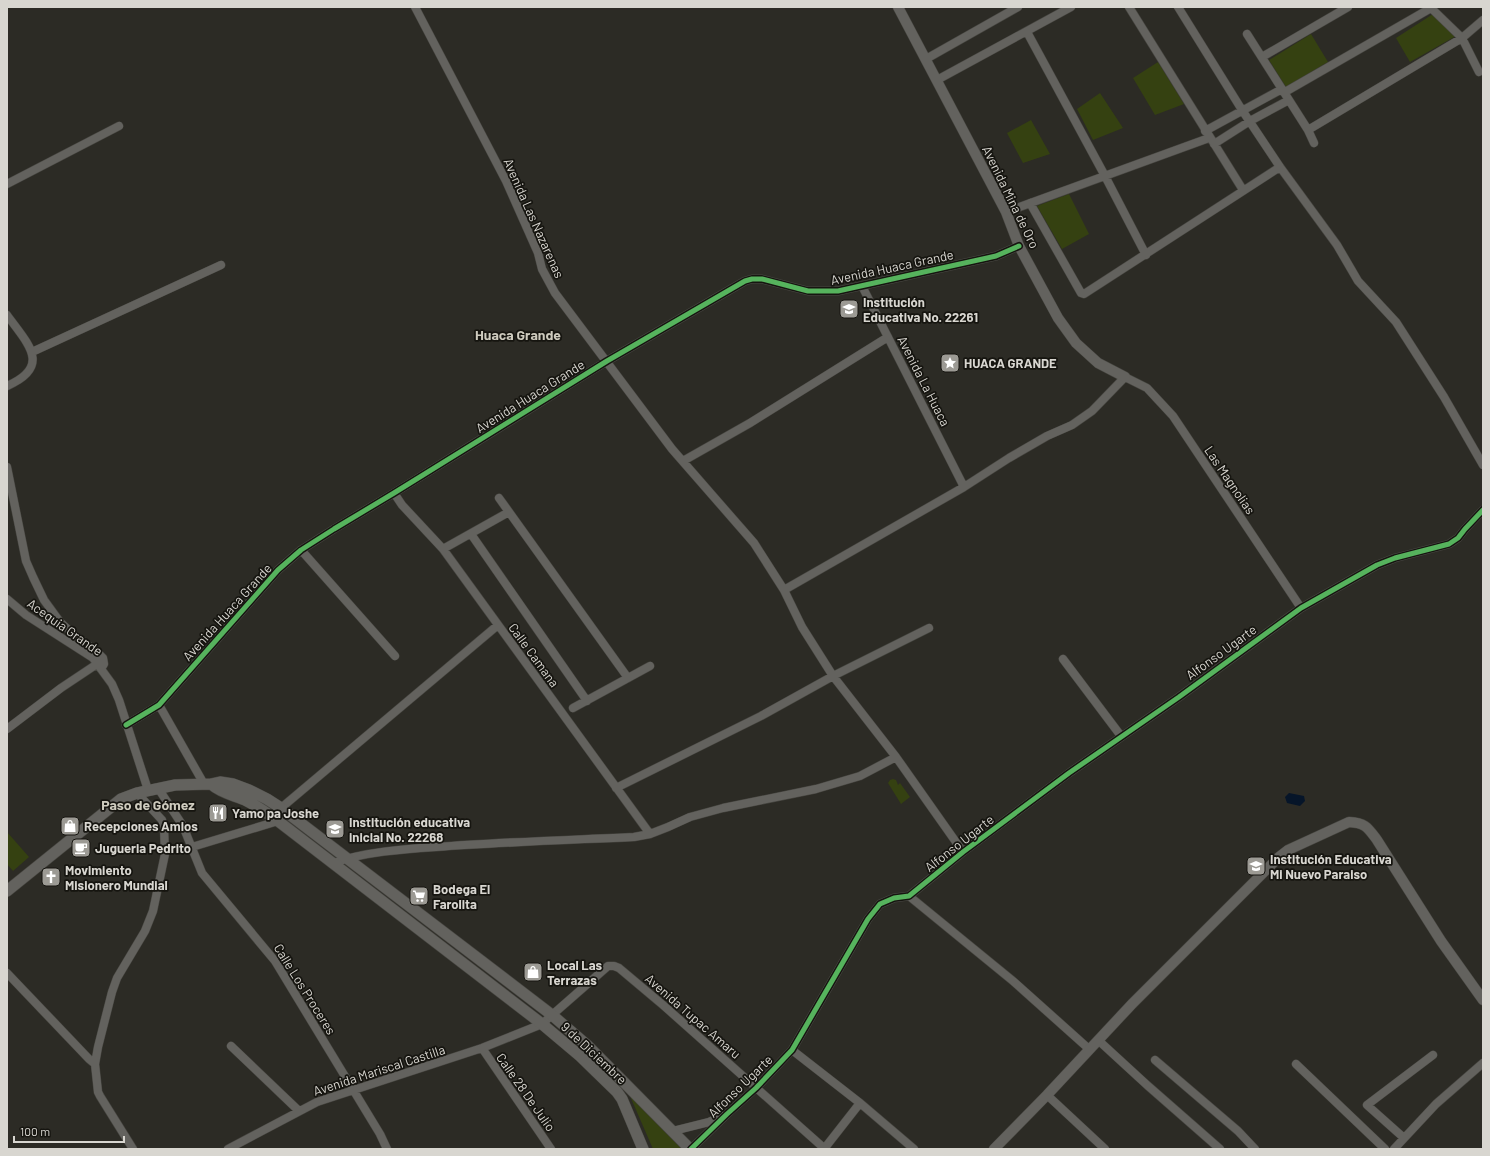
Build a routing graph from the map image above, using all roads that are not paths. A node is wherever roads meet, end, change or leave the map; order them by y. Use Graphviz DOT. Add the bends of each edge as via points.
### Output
graph roads {
  1 [pos="415,7"];
  2 [pos="898,7"];
  3 [pos="1018,7"];
  4 [pos="1071,7"];
  5 [pos="1129,7"];
  6 [pos="1178,7"];
  7 [pos="1348,7"];
  8 [pos="1430,8"];
  9 [pos="1483,20"];
  10 [pos="1027,32"];
  11 [pos="1247,34"];
  12 [pos="1462,38"];
  13 [pos="1262,57"];
  14 [pos="926,59"];
  15 [pos="1479,72"];
  16 [pos="938,80"];
  17 [pos="1285,94"];
  18 [pos="1242,110"];
  19 [pos="1250,121"];
  20 [pos="119,126"];
  21 [pos="1308,130"];
  22 [pos="1209,138"];
  23 [pos="1314,143"];
  24 [pos="1280,167"];
  25 [pos="1105,176"];
  26 [pos="7,184"];
  27 [pos="1243,190"];
  28 [pos="1030,203"];
  29 [pos="1006,212"];
  30 [pos="1019,246"];
  31 [pos="1146,255"];
  32 [pos="221,265"];
  33 [pos="862,286"];
  34 [pos="7,315"];
  35 [pos="888,337"];
  36 [pos="32,352"];
  37 [pos="606,361"];
  38 [pos="1126,377"];
  39 [pos="7,386"];
  40 [pos="683,461"];
  41 [pos="1483,465"];
  42 [pos="7,467"];
  43 [pos="964,487"];
  44 [pos="394,493"];
  45 [pos="499,498"];
  46 [pos="1483,510"];
  47 [pos="509,512"];
  48 [pos="471,534"];
  49 [pos="444,549"];
  50 [pos="302,550"];
  51 [pos="784,590"];
  52 [pos="7,599"];
  53 [pos="1301,608"];
  54 [pos="498,625"];
  55 [pos="929,628"];
  56 [pos="394,656"];
  57 [pos="1063,659"];
  58 [pos="99,666"];
  59 [pos="650,666"];
  60 [pos="833,676"];
  61 [pos="628,678"];
  62 [pos="587,701"];
  63 [pos="159,705"];
  64 [pos="574,708"];
  65 [pos="126,725"];
  66 [pos="7,729"];
  67 [pos="1121,736"];
  68 [pos="896,757"];
  69 [pos="208,784"];
  70 [pos="616,788"];
  71 [pos="148,790"];
  72 [pos="281,808"];
  73 [pos="278,821"];
  74 [pos="650,834"];
  75 [pos="192,847"];
  76 [pos="963,852"];
  77 [pos="346,858"];
  78 [pos="334,863"];
  79 [pos="7,891"];
  80 [pos="909,896"];
  81 [pos="7,973"];
  82 [pos="1483,1000"];
  83 [pos="552,1015"];
  84 [pos="542,1024"];
  85 [pos="1098,1040"];
  86 [pos="231,1046"];
  87 [pos="482,1048"];
  88 [pos="1089,1049"];
  89 [pos="792,1050"];
  90 [pos="1433,1055"];
  91 [pos="1155,1060"];
  92 [pos="1483,1063"];
  93 [pos="95,1064"];
  94 [pos="1296,1064"];
  95 [pos="756,1088"];
  96 [pos="353,1091"];
  97 [pos="1047,1096"];
  98 [pos="860,1103"];
  99 [pos="300,1111"];
  100 [pos="726,1114"];
  101 [pos="673,1131"];
  102 [pos="1404,1138"];
  103 [pos="133,1149"];
  104 [pos="228,1149"];
  105 [pos="387,1149"];
  106 [pos="551,1149"];
  107 [pos="643,1149"];
  108 [pos="690,1149"];
  109 [pos="824,1149"];
  110 [pos="914,1149"];
  111 [pos="994,1149"];
  112 [pos="1105,1149"];
  113 [pos="1220,1149"];
  114 [pos="1255,1149"];
  115 [pos="1385,1149"];
  116 [pos="1394,1149"];
  1 -- 37 [label="street, Avenida Las Nazarenas" via="506,181 548,281"];
  2 -- 14 [label="street, Avenida Mina de Oro"];
  3 -- 14 [label="street"];
  4 -- 10 [label="street"];
  5 -- 22 [label="street"];
  6 -- 18 [label="street"];
  7 -- 13 [label="street"];
  8 -- 12 [label="street"];
  8 -- 17 [label="street"];
  9 -- 12 [label="street"];
  10 -- 16 [label="street"];
  10 -- 25 [label="street"];
  11 -- 13 [label="street"];
  12 -- 15 [label="street"];
  12 -- 21 [label="street"];
  13 -- 17 [label="street"];
  14 -- 16 [label="street, Avenida Mina de Oro"];
  16 -- 29 [label="street, Avenida Mina de Oro"];
  17 -- 18 [label="street"];
  17 -- 19 [label="street"];
  17 -- 21 [label="street"];
  18 -- 19 [label="street"];
  18 -- 22 [label="street"];
  19 -- 22 [label="street"];
  19 -- 24 [label="street"];
  20 -- 26 [label="street"];
  21 -- 23 [label="street"];
  22 -- 25 [label="street"];
  22 -- 27 [label="street"];
  24 -- 27 [label="street"];
  24 -- 41 [label="street" via="1337,245 1358,281 1396,322 1444,397"];
  25 -- 28 [label="street"];
  25 -- 31 [label="street"];
  27 -- 31 [label="street"];
  28 -- 29 [label="street"];
  28 -- 31 [label="street" via="1081,293 1084,294"];
  29 -- 30 [label="street, Avenida Mina de Oro"];
  30 -- 33 [label="street, Avenida Huaca Grande" via="996,256"];
  30 -- 38 [label="street, Avenida Mina de Oro" via="1058,318 1076,343 1098,363"];
  32 -- 36 [label="street"];
  33 -- 35 [label="street, Avenida La Huaca"];
  33 -- 37 [label="street, Avenida Huaca Grande" via="838,291 808,292 762,279 746,281"];
  34 -- 36 [label="street"];
  35 -- 40 [label="street" via="750,423"];
  35 -- 43 [label="street, Avenida La Huaca"];
  36 -- 39 [label="street" via="31,367 26,375"];
  37 -- 40 [label="street, Avenida Las Nazarenas"];
  37 -- 44 [label="street, Avenida Huaca Grande"];
  38 -- 43 [label="street" via="1092,411 1072,425 1015,454"];
  38 -- 53 [label="street, Las Magnolias" via="1147,388 1173,416"];
  40 -- 51 [label="street, Avenida Las Nazarenas" via="754,543"];
  42 -- 58 [label="street" via="26,561 33,577 44,600 60,622 103,658 104,664"];
  43 -- 51 [label="street"];
  44 -- 49 [label="street, Calle Camana" via="402,505"];
  44 -- 50 [label="street, Avenida Huaca Grande"];
  45 -- 47 [label="street"];
  46 -- 53 [label="street, Alfonso Ugarte" via="1458,538 1449,544 1377,565"];
  47 -- 48 [label="street"];
  47 -- 61 [label="street"];
  48 -- 49 [label="street"];
  48 -- 62 [label="street"];
  49 -- 54 [label="street, Calle Camana"];
  50 -- 56 [label="street"];
  50 -- 63 [label="street, Avenida Huaca Grande" via="278,570"];
  51 -- 60 [label="street, Avenida Las Nazarenas" via="802,627"];
  52 -- 58 [label="street, Acequia Grande" via="26,615 92,658"];
  53 -- 67 [label="street, Alfonso Ugarte"];
  54 -- 70 [label="street, Calle Camana"];
  54 -- 72 [label="street"];
  55 -- 60 [label="street"];
  57 -- 67 [label="street"];
  58 -- 65 [label="street, Acequia Grande" via="112,684"];
  58 -- 66 [label="street" via="60,688"];
  59 -- 61 [label="street"];
  60 -- 68 [label="street, Avenida Las Nazarenas"];
  60 -- 70 [label="street" via="761,716"];
  61 -- 62 [label="street"];
  62 -- 64 [label="street"];
  63 -- 65 [label="street, Avenida Huaca Grande"];
  63 -- 69 [label="street"];
  65 -- 71 [label="street, Acequia Grande"];
  67 -- 76 [label="street, Alfonso Ugarte"];
  68 -- 74 [label="street" via="860,776 816,789 690,817"];
  68 -- 76 [label="street, Avenida Las Nazarenas"];
  69 -- 71 [label="main road"];
  69 -- 72 [label="main road" via="233,784"];
  69 -- 73 [label="main road, 9 de Diciembre" via="245,800"];
  70 -- 74 [label="street, Calle Camana"];
  71 -- 75 [label="street, Calle Los Proceres" via="182,826"];
  71 -- 79 [label="main road" via="121,800 111,807"];
  71 -- 93 [label="street" via="164,827 165,854 153,911 112,992"];
  72 -- 77 [label="main road"];
  73 -- 75 [label="street"];
  73 -- 78 [label="main road, 9 de Diciembre"];
  74 -- 77 [label="street" via="634,837 478,843 406,849"];
  75 -- 96 [label="street, Calle Los Proceres" via="202,873 275,960"];
  76 -- 80 [label="street, Alfonso Ugarte"];
  77 -- 78 [label="street"];
  77 -- 83 [label="main road"];
  78 -- 84 [label="main road, 9 de Diciembre"];
  80 -- 88 [label="street" via="1013,981"];
  80 -- 89 [label="street, Alfonso Ugarte" via="894,898 880,904 868,918"];
  81 -- 93 [label="street"];
  82 -- 85 [label="street" via="1377,840 1360,823 1349,822 1288,850 1279,857"];
  83 -- 84 [label="street"];
  83 -- 95 [label="street, Avenida Tupac Amaru" via="608,966 616,967"];
  83 -- 101 [label="main road" via="588,1046"];
  84 -- 87 [label="street, Avenida Mariscal Castilla"];
  84 -- 107 [label="main road, 9 de Diciembre" via="617,1092"];
  85 -- 88 [label="street"];
  85 -- 113 [label="street"];
  86 -- 99 [label="street"];
  87 -- 96 [label="street, Avenida Mariscal Castilla"];
  87 -- 106 [label="street, Calle 28 De Julio"];
  88 -- 97 [label="street"];
  89 -- 95 [label="street, Alfonso Ugarte"];
  89 -- 98 [label="street"];
  90 -- 102 [label="street" via="1367,1105"];
  91 -- 114 [label="street" via="1238,1131"];
  92 -- 102 [label="street" via="1436,1104"];
  93 -- 103 [label="street" via="98,1092"];
  94 -- 115 [label="street"];
  95 -- 100 [label="street, Alfonso Ugarte"];
  95 -- 109 [label="street, Avenida Tupac Amaru"];
  96 -- 99 [label="street, Avenida Mariscal Castilla" via="317,1102"];
  96 -- 105 [label="street, Calle Los Proceres"];
  97 -- 111 [label="street"];
  97 -- 112 [label="street"];
  98 -- 109 [label="street"];
  98 -- 110 [label="street"];
  99 -- 104 [label="street, Avenida Mariscal Castilla"];
  100 -- 101 [label="street" via="709,1122"];
  100 -- 108 [label="street, Alfonso Ugarte"];
  101 -- 108 [label="main road"];
  102 -- 116 [label="street"];
}
